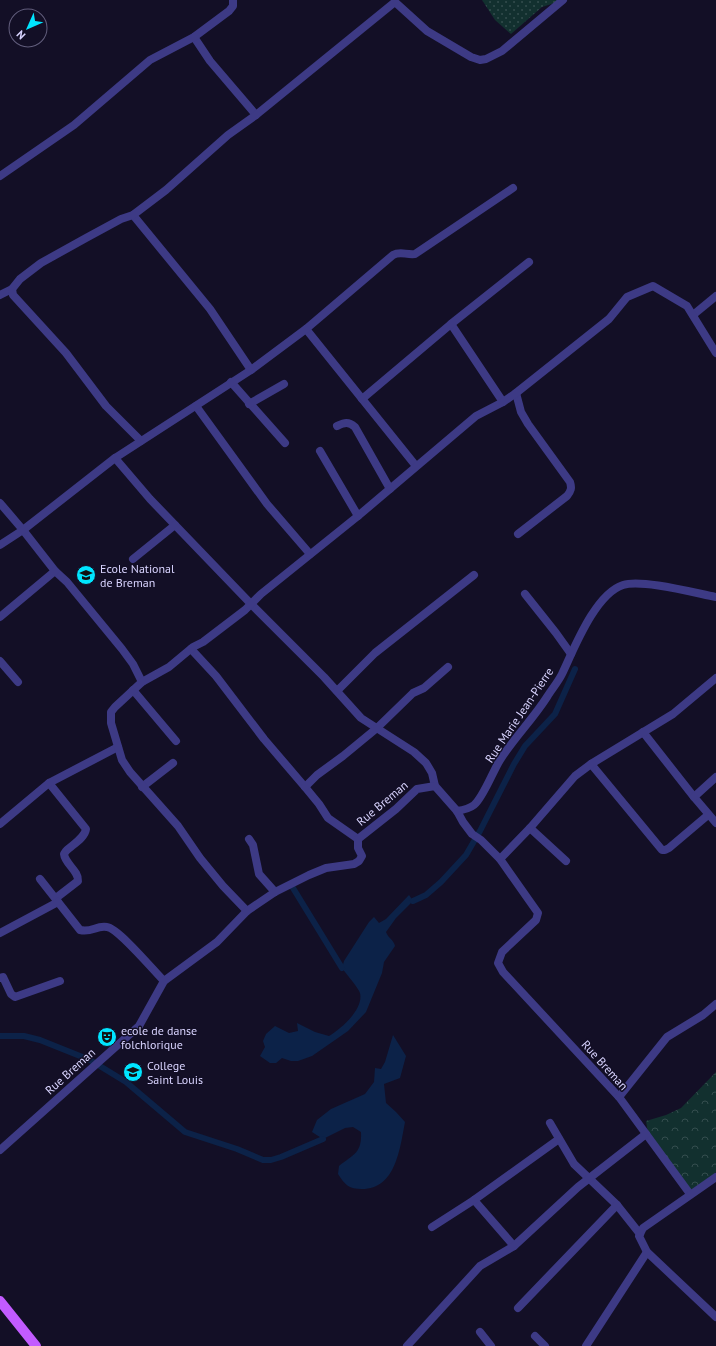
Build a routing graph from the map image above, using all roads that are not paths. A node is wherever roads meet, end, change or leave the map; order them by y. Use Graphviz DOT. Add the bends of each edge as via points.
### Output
graph roads {
  1 [pos="233,0"];
  2 [pos="563,0"];
  3 [pos="194,37"];
  4 [pos="256,115"];
  5 [pos="0,176"];
  6 [pos="513,188"];
  7 [pos="132,215"];
  8 [pos="529,262"];
  9 [pos="12,289"];
  10 [pos="0,295"];
  11 [pos="716,296"];
  12 [pos="693,316"];
  13 [pos="451,324"];
  14 [pos="306,329"];
  15 [pos="716,353"];
  16 [pos="251,370"];
  17 [pos="231,382"];
  18 [pos="284,384"];
  19 [pos="516,393"];
  20 [pos="362,399"];
  21 [pos="503,402"];
  22 [pos="249,404"];
  23 [pos="196,406"];
  24 [pos="337,426"];
  25 [pos="141,441"];
  26 [pos="285,443"];
  27 [pos="320,451"];
  28 [pos="115,458"];
  29 [pos="416,466"];
  30 [pos="390,489"];
  31 [pos="0,503"];
  32 [pos="358,516"];
  33 [pos="175,524"];
  34 [pos="23,530"];
  35 [pos="518,534"];
  36 [pos="0,546"];
  37 [pos="310,554"];
  38 [pos="133,559"];
  39 [pos="55,571"];
  40 [pos="474,575"];
  41 [pos="525,594"];
  42 [pos="716,597"];
  43 [pos="251,604"];
  44 [pos="0,618"];
  45 [pos="191,649"];
  46 [pos="571,654"];
  47 [pos="0,661"];
  48 [pos="448,667"];
  49 [pos="715,680"];
  50 [pos="18,682"];
  51 [pos="142,682"];
  52 [pos="133,690"];
  53 [pos="336,690"];
  54 [pos="377,728"];
  55 [pos="643,732"];
  56 [pos="176,741"];
  57 [pos="118,747"];
  58 [pos="173,763"];
  59 [pos="591,764"];
  60 [pos="716,777"];
  61 [pos="49,783"];
  62 [pos="435,786"];
  63 [pos="142,787"];
  64 [pos="305,787"];
  65 [pos="694,798"];
  66 [pos="457,811"];
  67 [pos="708,815"];
  68 [pos="716,823"];
  69 [pos="0,824"];
  70 [pos="530,828"];
  71 [pos="249,839"];
  72 [pos="358,839"];
  73 [pos="500,860"];
  74 [pos="566,861"];
  75 [pos="40,879"];
  76 [pos="275,892"];
  77 [pos="57,900"];
  78 [pos="247,911"];
  79 [pos="0,933"];
  80 [pos="0,978"];
  81 [pos="60,981"];
  82 [pos="164,981"];
  83 [pos="716,1004"];
  84 [pos="618,1097"];
  85 [pos="550,1123"];
  86 [pos="646,1134"];
  87 [pos="559,1139"];
  88 [pos="0,1150"];
  89 [pos="716,1176"];
  90 [pos="589,1178"];
  91 [pos="690,1194"];
  92 [pos="474,1200"];
  93 [pos="617,1205"];
  94 [pos="432,1228"];
  95 [pos="640,1234"];
  96 [pos="514,1246"];
  97 [pos="647,1252"];
  98 [pos="0,1302"];
  99 [pos="518,1308"];
  100 [pos="716,1317"];
  101 [pos="480,1332"];
  102 [pos="536,1336"];
  103 [pos="36,1346"];
  104 [pos="407,1346"];
  105 [pos="491,1346"];
  106 [pos="545,1346"];
  107 [pos="586,1346"];
  1 -- 3 [label="street" via="233,6 229,10"];
  2 -- 4 [label="street" via="502,50 480,60 428,31 395,2"];
  3 -- 4 [label="street"];
  3 -- 5 [label="street" via="150,60 74,125"];
  4 -- 7 [label="street" via="228,135 166,190"];
  6 -- 14 [label="street" via="415,254 400,252 393,255"];
  7 -- 9 [label="street" via="41,263 20,279"];
  7 -- 16 [label="street" via="210,309"];
  8 -- 13 [label="street"];
  9 -- 10 [label="street"];
  9 -- 25 [label="street" via="14,295 66,353 106,406"];
  11 -- 12 [label="street"];
  12 -- 15 [label="street"];
  12 -- 19 [label="street" via="687,306 653,286 627,297 609,320"];
  13 -- 20 [label="street"];
  13 -- 21 [label="street"];
  14 -- 16 [label="street"];
  14 -- 20 [label="street"];
  16 -- 17 [label="street"];
  17 -- 22 [label="street"];
  17 -- 23 [label="street"];
  18 -- 22 [label="street"];
  19 -- 21 [label="street"];
  19 -- 35 [label="street" via="521,412 572,487 567,496"];
  20 -- 29 [label="street"];
  21 -- 29 [label="street" via="476,416"];
  22 -- 26 [label="street"];
  23 -- 25 [label="street"];
  23 -- 37 [label="street" via="267,504"];
  24 -- 30 [label="street" via="350,423 355,427"];
  25 -- 28 [label="street"];
  27 -- 32 [label="street"];
  28 -- 33 [label="street" via="140,489"];
  28 -- 34 [label="street"];
  29 -- 30 [label="street"];
  30 -- 32 [label="street"];
  31 -- 34 [label="street"];
  32 -- 37 [label="street"];
  33 -- 38 [label="street"];
  33 -- 43 [label="street"];
  34 -- 36 [label="street"];
  34 -- 39 [label="street"];
  37 -- 43 [label="street"];
  39 -- 44 [label="street"];
  39 -- 51 [label="street" via="118,644 133,664"];
  40 -- 53 [label="street" via="375,653"];
  41 -- 46 [label="street"];
  42 -- 46 [label="street, Rue Marie Jean-Pierre" via="651,585 622,586 613,590 593,612"];
  43 -- 45 [label="street"];
  43 -- 53 [label="street"];
  45 -- 51 [label="street" via="169,667"];
  45 -- 64 [label="street" via="216,676"];
  46 -- 66 [label="street, Rue Marie Jean-Pierre" via="547,698 498,762 490,781 475,804"];
  47 -- 50 [label="street"];
  48 -- 54 [label="street" via="424,688 413,693"];
  49 -- 55 [label="street" via="673,714"];
  51 -- 52 [label="street"];
  52 -- 56 [label="street"];
  52 -- 57 [label="street" via="111,712 111,723"];
  53 -- 54 [label="street" via="361,718"];
  54 -- 62 [label="street" via="426,763"];
  54 -- 64 [label="street" via="317,774"];
  55 -- 59 [label="street"];
  55 -- 65 [label="street"];
  57 -- 61 [label="street"];
  57 -- 63 [label="street" via="122,760"];
  58 -- 63 [label="street"];
  59 -- 67 [label="street" via="662,850 669,848"];
  59 -- 70 [label="street" via="574,776"];
  60 -- 65 [label="street"];
  61 -- 69 [label="street"];
  61 -- 77 [label="street" via="86,829 83,836 64,854 79,879"];
  62 -- 66 [label="street, Rue Breman"];
  62 -- 72 [label="street, Rue Breman" via="417,789"];
  63 -- 78 [label="street" via="178,826 218,881"];
  64 -- 72 [label="street" via="328,818"];
  65 -- 67 [label="street"];
  66 -- 73 [label="street, Rue Breman" via="472,834"];
  67 -- 68 [label="street"];
  70 -- 73 [label="street"];
  70 -- 74 [label="street"];
  71 -- 76 [label="street" via="253,845 259,874"];
  72 -- 76 [label="street, Rue Breman" via="358,848 362,856 359,861 326,868"];
  73 -- 84 [label="street, Rue Breman" via="538,913 536,920 502,952 498,963 503,972"];
  75 -- 77 [label="street"];
  76 -- 78 [label="street, Rue Breman"];
  77 -- 79 [label="street"];
  77 -- 82 [label="street" via="80,930 86,932 109,927 119,934"];
  78 -- 82 [label="street, Rue Breman" via="217,942"];
  80 -- 81 [label="street" via="3,977 15,997"];
  82 -- 88 [label="street, Rue Breman" via="139,1026"];
  83 -- 84 [label="street" via="704,1015 667,1037"];
  84 -- 86 [label="street, Rue Breman"];
  85 -- 87 [label="street"];
  86 -- 90 [label="street"];
  86 -- 91 [label="street, Rue Breman"];
  87 -- 90 [label="street" via="574,1164"];
  87 -- 92 [label="street"];
  89 -- 91 [label="street"];
  90 -- 93 [label="street"];
  90 -- 96 [label="street"];
  91 -- 95 [label="street" via="643,1228"];
  92 -- 94 [label="street"];
  92 -- 96 [label="street"];
  93 -- 95 [label="street"];
  93 -- 99 [label="street"];
  95 -- 97 [label="street"];
  96 -- 104 [label="street" via="480,1266"];
  97 -- 100 [label="street"];
  97 -- 107 [label="street"];
  98 -- 103 [label="main road"];
  101 -- 105 [label="street"];
  102 -- 106 [label="street"];
}
